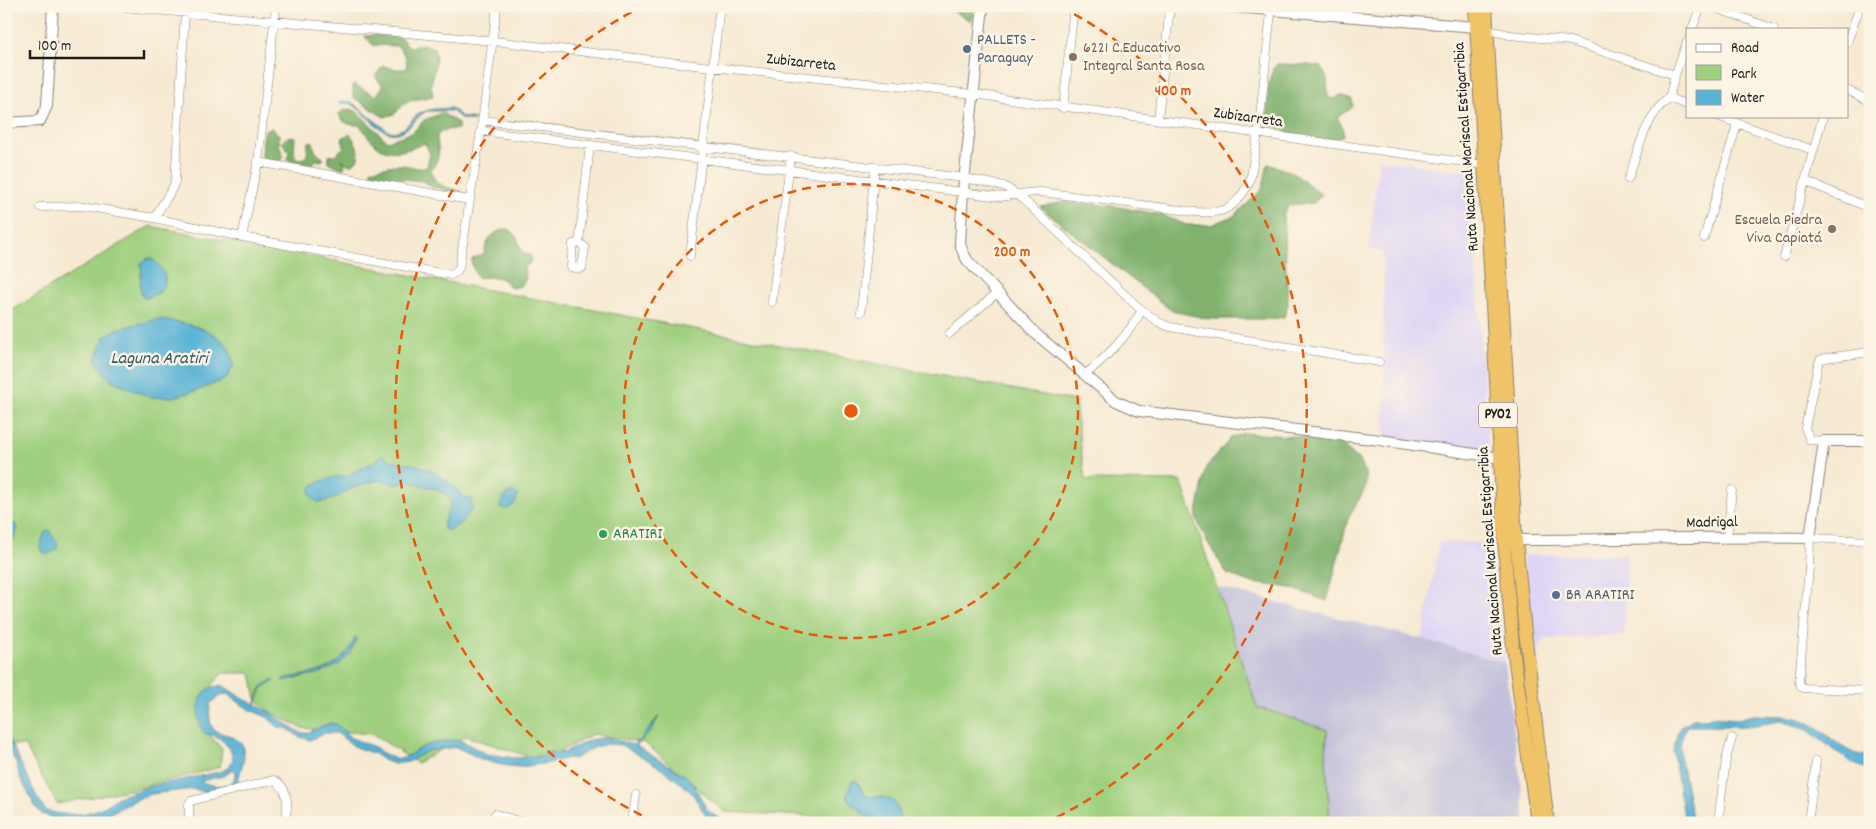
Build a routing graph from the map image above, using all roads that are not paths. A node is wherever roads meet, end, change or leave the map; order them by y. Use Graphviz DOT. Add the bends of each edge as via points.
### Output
graph roads {
  1 [pos="54,6"];
  2 [pos="112,6"];
  3 [pos="276,6"];
  4 [pos="497,6"];
  5 [pos="720,6"];
  6 [pos="983,6"];
  7 [pos="1074,6"];
  8 [pos="1170,6"];
  9 [pos="1223,6"];
  10 [pos="1474,6"];
  11 [pos="1486,6"];
  12 [pos="1701,6"];
  13 [pos="1710,6"];
  14 [pos="1860,6"];
  15 [pos="1272,8"];
  16 [pos="185,12"];
  17 [pos="274,21"];
  18 [pos="1692,28"];
  19 [pos="1771,28"];
  20 [pos="1482,29"];
  21 [pos="1848,40"];
  22 [pos="494,41"];
  23 [pos="1686,45"];
  24 [pos="711,67"];
  25 [pos="1675,75"];
  26 [pos="1848,90"];
  27 [pos="973,94"];
  28 [pos="1669,98"];
  29 [pos="1870,101"];
  30 [pos="1686,105"];
  31 [pos="1064,108"];
  32 [pos="1722,118"];
  33 [pos="1822,118"];
  34 [pos="482,120"];
  35 [pos="1158,120"];
  36 [pos="6,123"];
  37 [pos="1738,124"];
  38 [pos="481,131"];
  39 [pos="1259,134"];
  40 [pos="590,145"];
  41 [pos="703,145"];
  42 [pos="1813,150"];
  43 [pos="791,156"];
  44 [pos="702,158"];
  45 [pos="258,162"];
  46 [pos="1485,165"];
  47 [pos="875,167"];
  48 [pos="790,170"];
  49 [pos="964,178"];
  50 [pos="873,179"];
  51 [pos="1628,179"];
  52 [pos="1805,181"];
  53 [pos="963,191"];
  54 [pos="1018,195"];
  55 [pos="469,200"];
  56 [pos="40,207"];
  57 [pos="1870,208"];
  58 [pos="154,218"];
  59 [pos="242,237"];
  60 [pos="1704,238"];
  61 [pos="579,243"];
  62 [pos="690,256"];
  63 [pos="1784,257"];
  64 [pos="997,293"];
  65 [pos="772,302"];
  66 [pos="1142,310"];
  67 [pos="861,312"];
  68 [pos="949,334"];
  69 [pos="1870,352"];
  70 [pos="1379,362"];
  71 [pos="1085,375"];
  72 [pos="1824,441"];
  73 [pos="1870,441"];
  74 [pos="1506,459"];
  75 [pos="1732,490"];
  76 [pos="1727,537"];
  77 [pos="1810,538"];
  78 [pos="1516,540"];
  79 [pos="1870,541"];
  80 [pos="1870,691"];
  81 [pos="1732,738"];
  82 [pos="1816,761"];
  83 [pos="636,795"];
  84 [pos="495,814"];
  85 [pos="189,823"];
  86 [pos="285,823"];
  87 [pos="525,823"];
  88 [pos="632,823"];
  89 [pos="1537,823"];
  90 [pos="1548,823"];
  91 [pos="1718,823"];
  92 [pos="1808,823"];
  1 -- 36 [label="street" via="47,106 40,121"];
  2 -- 16 [label="street, Zubizarreta"];
  3 -- 17 [label="street"];
  4 -- 22 [label="street"];
  5 -- 24 [label="street"];
  6 -- 27 [label="street"];
  7 -- 31 [label="street"];
  8 -- 35 [label="street"];
  9 -- 15 [label="street"];
  10 -- 20 [label="highway, Ruta Nacional Mariscal Estigarribia / PY02"];
  11 -- 20 [label="highway, Ruta Nacional Mariscal Estigarribia / PY02"];
  12 -- 18 [label="street"];
  13 -- 19 [label="street"];
  14 -- 21 [label="street"];
  15 -- 20 [label="street"];
  15 -- 39 [label="street"];
  16 -- 17 [label="street, Zubizarreta"];
  16 -- 58 [label="street" via="175,182"];
  17 -- 22 [label="street, Zubizarreta"];
  17 -- 45 [label="street"];
  20 -- 25 [label="street" via="1570,41"];
  20 -- 46 [label="highway, Ruta Nacional Mariscal Estigarribia / PY02"];
  20 -- 74 [label="highway, Ruta Nacional Mariscal Estigarribia / PY02" via="1494,168"];
  22 -- 24 [label="street, Zubizarreta"];
  22 -- 34 [label="street"];
  23 -- 25 [label="street"];
  24 -- 27 [label="street, Zubizarreta"];
  24 -- 41 [label="street"];
  25 -- 28 [label="street"];
  26 -- 29 [label="street"];
  27 -- 31 [label="street, Zubizarreta"];
  27 -- 49 [label="street"];
  28 -- 30 [label="street"];
  28 -- 51 [label="street" via="1658,108 1642,138"];
  31 -- 35 [label="street, Zubizarreta"];
  32 -- 37 [label="street"];
  33 -- 42 [label="street"];
  34 -- 38 [label="street"];
  34 -- 41 [label="street"];
  35 -- 39 [label="street, Zubizarreta"];
  37 -- 42 [label="street"];
  37 -- 60 [label="street"];
  38 -- 40 [label="street"];
  38 -- 55 [label="street"];
  39 -- 46 [label="street, Zubizarreta"];
  39 -- 54 [label="street" via="1248,186 1224,211 1196,212 1041,192"];
  40 -- 44 [label="street"];
  40 -- 61 [label="street"];
  41 -- 43 [label="street"];
  41 -- 44 [label="street"];
  42 -- 52 [label="street"];
  43 -- 47 [label="street"];
  43 -- 48 [label="street"];
  44 -- 48 [label="street"];
  44 -- 62 [label="street"];
  45 -- 55 [label="street"];
  45 -- 59 [label="street"];
  46 -- 74 [label="highway, Ruta Nacional Mariscal Estigarribia / PY02"];
  47 -- 49 [label="street"];
  47 -- 50 [label="street"];
  48 -- 50 [label="street"];
  48 -- 65 [label="street"];
  49 -- 53 [label="street"];
  49 -- 54 [label="street" via="1004,186"];
  50 -- 53 [label="street"];
  50 -- 67 [label="street"];
  52 -- 57 [label="street"];
  52 -- 63 [label="street"];
  53 -- 54 [label="street"];
  53 -- 64 [label="street" via="960,244 967,260"];
  54 -- 66 [label="street"];
  55 -- 59 [label="street" via="459,268 451,275"];
  56 -- 58 [label="street" via="83,206"];
  58 -- 59 [label="street"];
  64 -- 68 [label="street"];
  64 -- 71 [label="street" via="1036,334"];
  66 -- 70 [label="street" via="1170,327"];
  66 -- 71 [label="street" via="1116,348"];
  69 -- 72 [label="street" via="1820,360 1805,428 1810,440"];
  71 -- 74 [label="street" via="1116,401 1139,411"];
  72 -- 73 [label="street"];
  72 -- 77 [label="street"];
  74 -- 78 [label="highway, Ruta Nacional Mariscal Estigarribia / PY02"];
  74 -- 89 [label="highway, Ruta Nacional Mariscal Estigarribia / PY02" via="1504,556"];
  75 -- 76 [label="street"];
  76 -- 77 [label="street, Madrigal"];
  76 -- 78 [label="street, Madrigal"];
  77 -- 79 [label="street"];
  77 -- 80 [label="street" via="1799,682 1801,686"];
  78 -- 90 [label="highway, Ruta Nacional Mariscal Estigarribia / PY02"];
  81 -- 91 [label="street" via="1726,759"];
  82 -- 92 [label="street"];
  83 -- 88 [label="street"];
  84 -- 87 [label="street"];
  85 -- 86 [label="street" via="191,802 273,780 285,789"];
}
